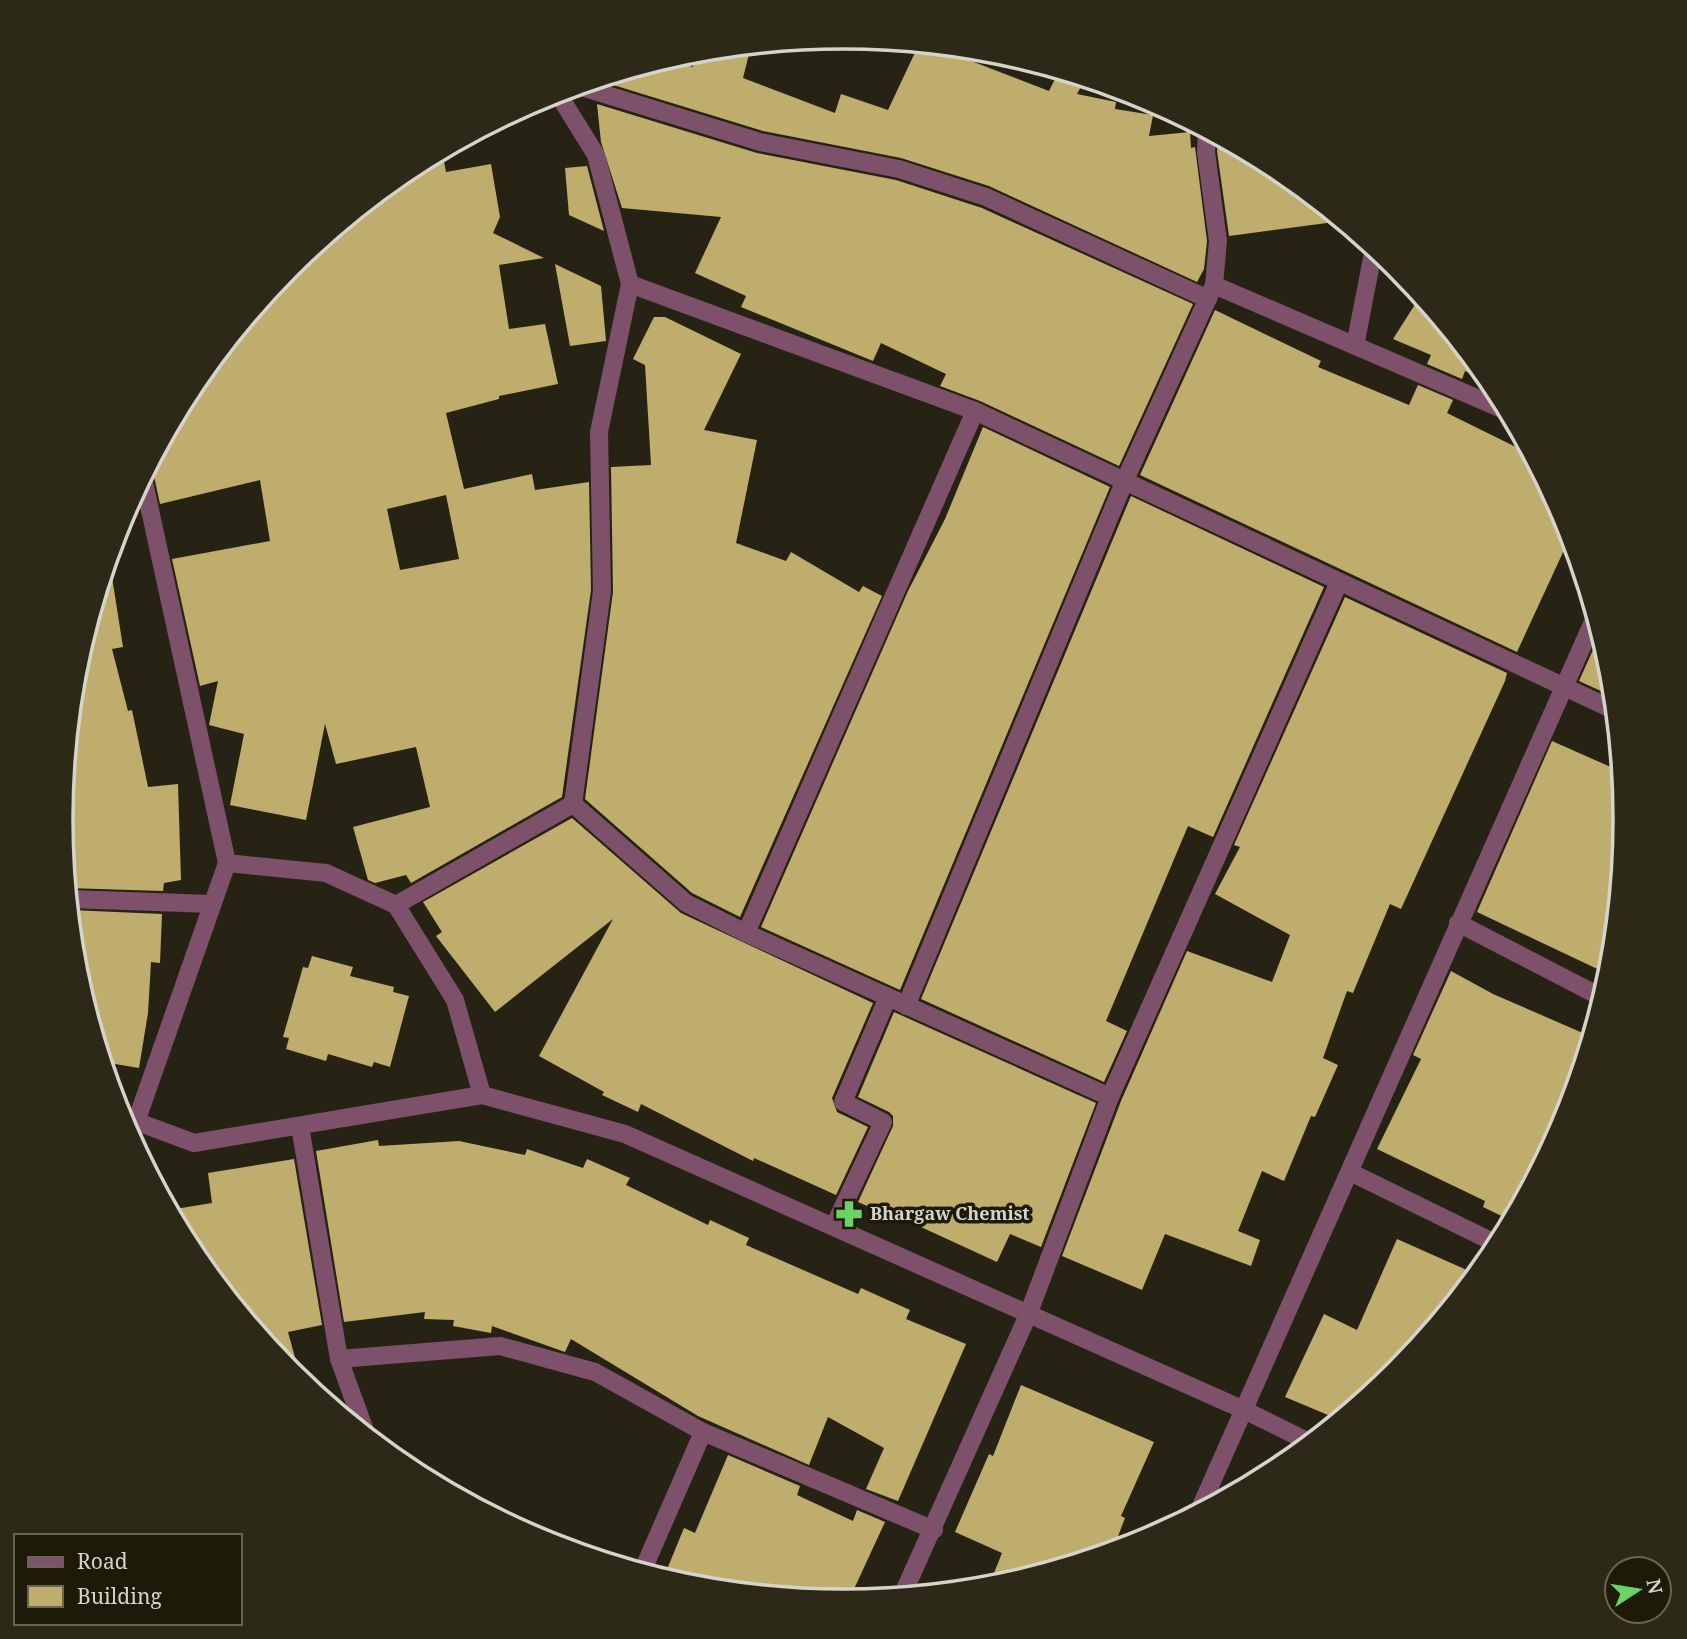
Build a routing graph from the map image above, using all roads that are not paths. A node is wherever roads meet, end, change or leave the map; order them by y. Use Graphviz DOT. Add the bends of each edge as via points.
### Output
graph roads {
  1 [pos="594,91"];
  2 [pos="563,102"];
  3 [pos="1207,140"];
  4 [pos="1372,259"];
  5 [pos="631,284"];
  6 [pos="1211,292"];
  7 [pos="1355,346"];
  8 [pos="1493,405"];
  9 [pos="975,411"];
  10 [pos="1125,480"];
  11 [pos="146,493"];
  12 [pos="1339,582"];
  13 [pos="1590,628"];
  14 [pos="1563,688"];
  15 [pos="1605,706"];
  16 [pos="573,804"];
  17 [pos="226,863"];
  18 [pos="78,898"];
  19 [pos="212,904"];
  20 [pos="396,905"];
  21 [pos="1458,923"];
  22 [pos="746,933"];
  23 [pos="1594,993"];
  24 [pos="888,997"];
  25 [pos="906,1006"];
  26 [pos="482,1094"];
  27 [pos="1110,1097"];
  28 [pos="132,1114"];
  29 [pos="300,1125"];
  30 [pos="138,1127"];
  31 [pos="1350,1172"];
  32 [pos="834,1226"];
  33 [pos="1489,1240"];
  34 [pos="1028,1315"];
  35 [pos="339,1359"];
  36 [pos="1244,1410"];
  37 [pos="361,1421"];
  38 [pos="704,1432"];
  39 [pos="1302,1439"];
  40 [pos="1204,1501"];
  41 [pos="934,1530"];
  42 [pos="645,1564"];
  43 [pos="907,1587"];
  1 -- 6 [label="street" via="761,142 899,169 986,197"];
  2 -- 5 [label="street" via="596,155"];
  3 -- 6 [label="street" via="1218,241"];
  4 -- 7 [label="street"];
  5 -- 9 [label="street"];
  5 -- 16 [label="street" via="599,432 602,591"];
  6 -- 7 [label="street"];
  6 -- 10 [label="street"];
  7 -- 8 [label="street"];
  9 -- 10 [label="street"];
  9 -- 22 [label="street"];
  10 -- 12 [label="street"];
  10 -- 25 [label="street"];
  11 -- 17 [label="street"];
  12 -- 14 [label="street"];
  12 -- 27 [label="street"];
  13 -- 14 [label="street"];
  14 -- 15 [label="street"];
  14 -- 21 [label="street"];
  16 -- 20 [label="street"];
  16 -- 22 [label="street" via="686,903"];
  17 -- 19 [label="street"];
  17 -- 20 [label="street" via="326,873"];
  18 -- 19 [label="street"];
  19 -- 28 [label="street"];
  20 -- 26 [label="street" via="455,1000"];
  21 -- 23 [label="street"];
  21 -- 31 [label="street"];
  22 -- 24 [label="street"];
  24 -- 25 [label="street"];
  24 -- 32 [label="street" via="844,1102 883,1122"];
  25 -- 27 [label="street"];
  26 -- 29 [label="street"];
  26 -- 32 [label="street" via="625,1134"];
  27 -- 34 [label="street"];
  29 -- 30 [label="street" via="194,1143"];
  29 -- 35 [label="street"];
  31 -- 33 [label="street"];
  31 -- 36 [label="street"];
  32 -- 34 [label="street"];
  34 -- 36 [label="street"];
  34 -- 41 [label="street"];
  35 -- 37 [label="street"];
  35 -- 38 [label="street" via="500,1346 595,1372"];
  36 -- 39 [label="street"];
  36 -- 40 [label="street"];
  38 -- 41 [label="street"];
  38 -- 42 [label="street"];
  41 -- 43 [label="street"];
}
